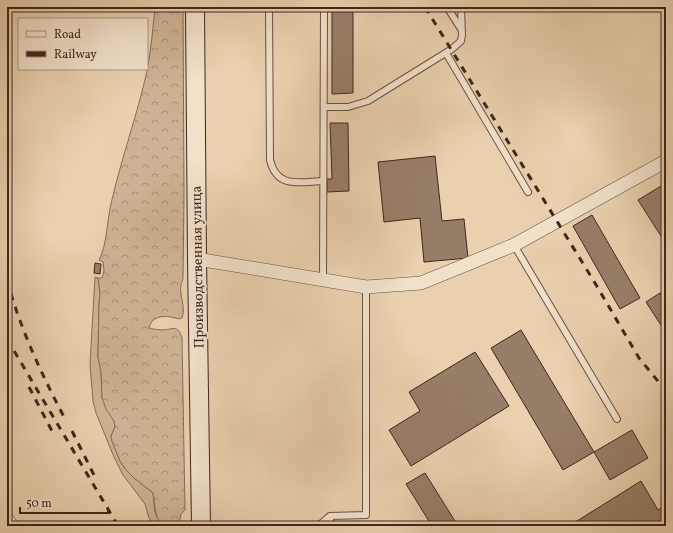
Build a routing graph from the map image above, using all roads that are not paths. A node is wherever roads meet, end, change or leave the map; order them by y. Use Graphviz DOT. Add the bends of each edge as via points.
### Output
graph roads {
  1 [pos="195,7"];
  2 [pos="269,7"];
  3 [pos="324,7"];
  4 [pos="447,7"];
  5 [pos="461,7"];
  6 [pos="461,29"];
  7 [pos="446,53"];
  8 [pos="324,107"];
  9 [pos="666,161"];
  10 [pos="322,181"];
  11 [pos="528,192"];
  12 [pos="514,245"];
  13 [pos="197,259"];
  14 [pos="323,280"];
  15 [pos="366,287"];
  16 [pos="617,419"];
  17 [pos="330,516"];
  18 [pos="7,518"];
  19 [pos="12,526"];
  20 [pos="201,526"];
  21 [pos="318,526"];
  22 [pos="330,526"];
  1 -- 13 [label="main road, Производственная улица"];
  2 -- 10 [label="lane" via="272,170 279,178 292,182"];
  3 -- 8 [label="lane"];
  4 -- 6 [label="lane"];
  5 -- 6 [label="lane"];
  6 -- 7 [label="lane" via="460,41"];
  7 -- 8 [label="lane" via="368,101 348,107"];
  7 -- 11 [label="lane"];
  8 -- 10 [label="lane"];
  9 -- 12 [label="street"];
  10 -- 14 [label="lane"];
  12 -- 15 [label="street" via="421,283"];
  12 -- 16 [label="lane"];
  13 -- 14 [label="street"];
  13 -- 20 [label="main road, Производственная улица"];
  14 -- 15 [label="street"];
  15 -- 17 [label="lane" via="366,515"];
  17 -- 21 [label="lane"];
  17 -- 22 [label="lane"];
  18 -- 19 [label="street"];
}
